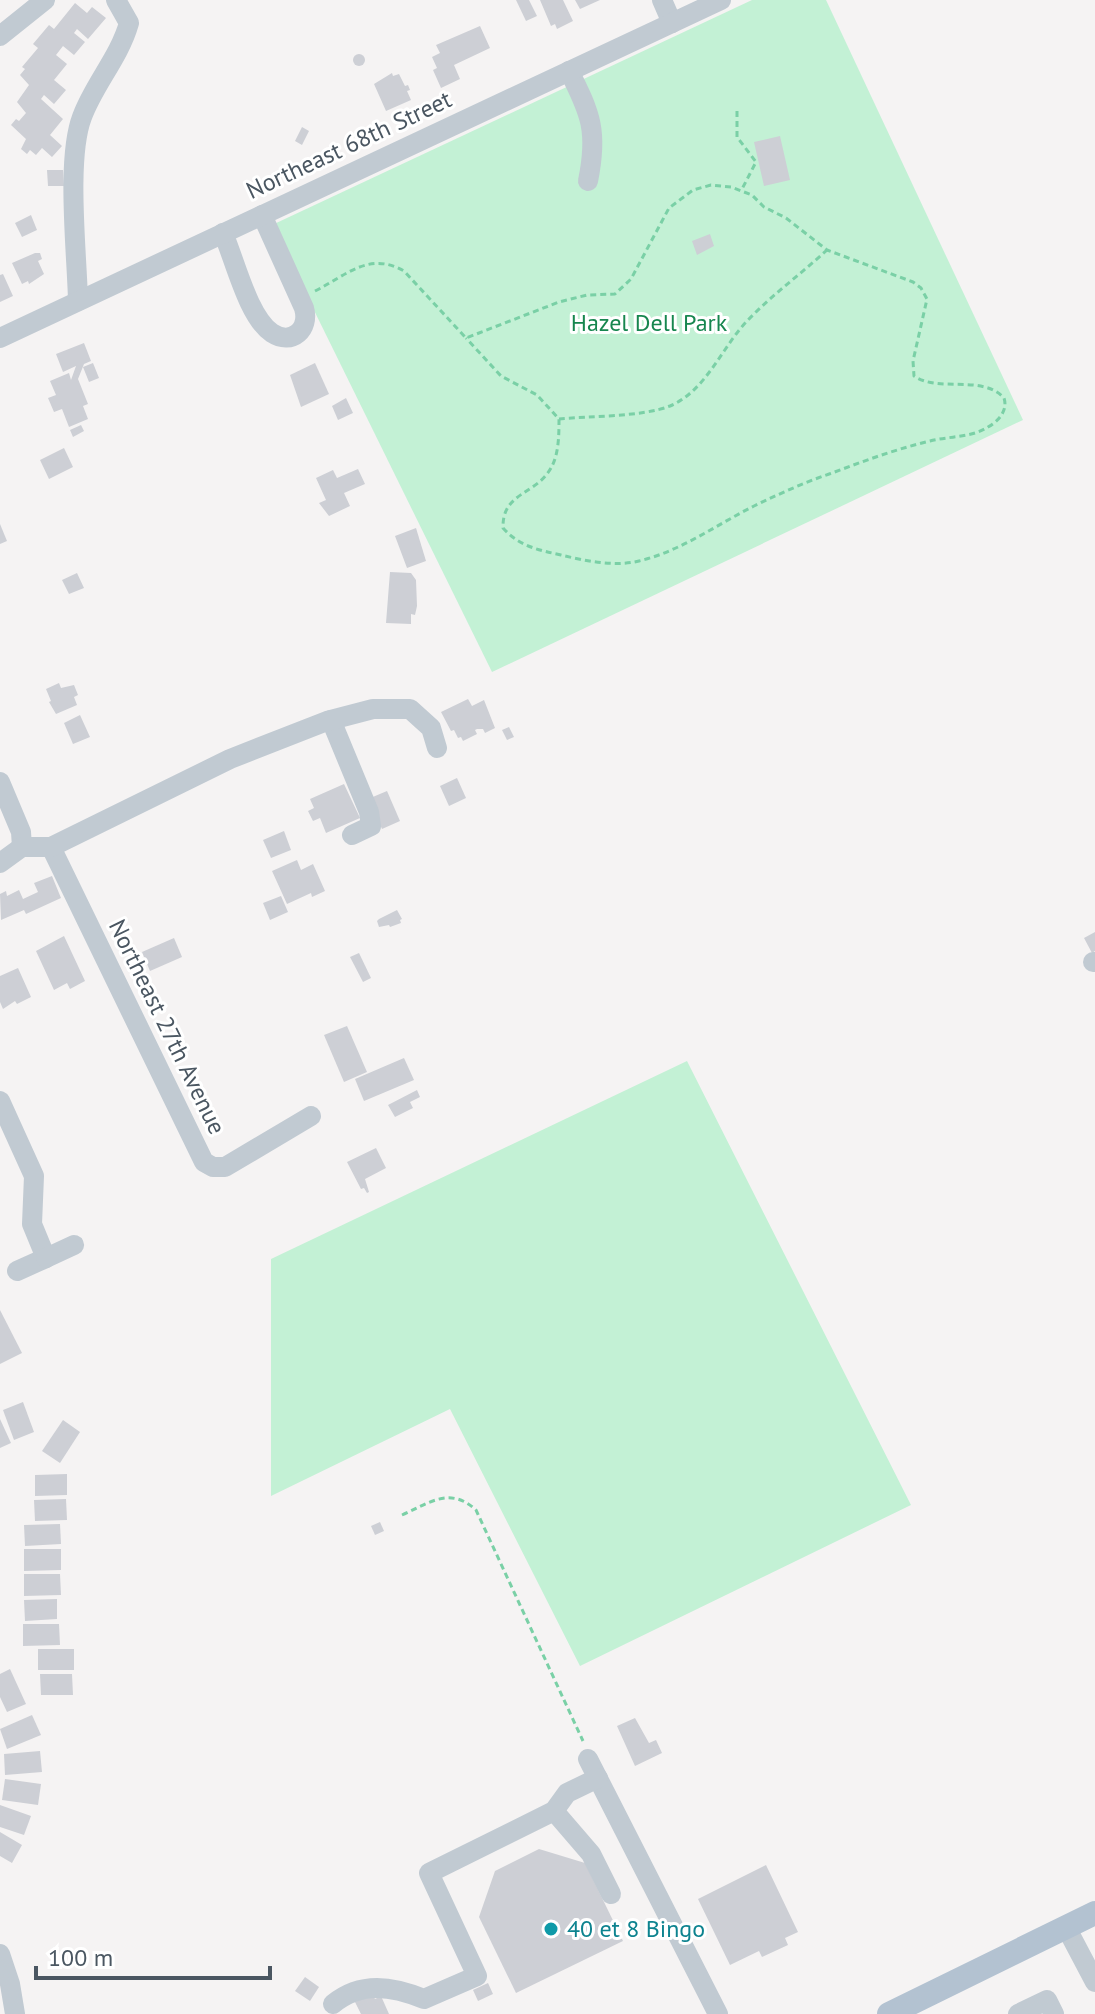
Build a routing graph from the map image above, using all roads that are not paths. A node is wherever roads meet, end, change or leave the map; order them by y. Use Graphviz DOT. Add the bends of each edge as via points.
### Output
graph roads {
  1 [pos="45,0"];
  2 [pos="116,0"];
  3 [pos="662,0"];
  4 [pos="721,0"];
  5 [pos="672,23"];
  6 [pos="0,36"];
  7 [pos="569,71"];
  8 [pos="588,181"];
  9 [pos="262,215"];
  10 [pos="223,233"];
  11 [pos="78,301"];
  12 [pos="0,338"];
  13 [pos="331,720"];
  14 [pos="437,748"];
  15 [pos="0,782"];
  16 [pos="352,835"];
  17 [pos="22,847"];
  18 [pos="51,847"];
  19 [pos="0,863"];
  20 [pos="0,1101"];
  21 [pos="311,1116"];
  22 [pos="74,1245"];
  23 [pos="46,1258"];
  24 [pos="17,1271"];
  25 [pos="588,1759"];
  26 [pos="598,1778"];
  27 [pos="554,1811"];
  28 [pos="611,1894"];
  29 [pos="1095,1913"];
  30 [pos="1066,1927"];
  31 [pos="0,1954"];
  32 [pos="1095,1982"];
  33 [pos="333,2004"];
  34 [pos="428,2006"];
  35 [pos="15,2014"];
  36 [pos="718,2014"];
  37 [pos="889,2014"];
  38 [pos="1018,2014"];
  39 [pos="1054,2014"];
  1 -- 6 [label="street"];
  2 -- 11 [label="street" via="129,23 82,117 77,140"];
  3 -- 5 [label="street"];
  4 -- 5 [label="street, Northeast 68th Street"];
  5 -- 7 [label="street, Northeast 68th Street"];
  7 -- 8 [label="street" via="593,127"];
  7 -- 9 [label="street, Northeast 68th Street"];
  9 -- 10 [label="street, Northeast 68th Street"];
  9 -- 10 [label="street" via="301,298 306,321 290,338 267,329 252,309"];
  10 -- 11 [label="street, Northeast 68th Street"];
  11 -- 12 [label="street, Northeast 68th Street"];
  13 -- 14 [label="street" via="373,709 410,709 431,728"];
  13 -- 16 [label="street" via="369,812 371,826"];
  13 -- 18 [label="street" via="230,759"];
  15 -- 17 [label="street"];
  17 -- 18 [label="street"];
  17 -- 19 [label="street"];
  18 -- 21 [label="street, Northeast 27th Avenue" via="204,1162 225,1167"];
  20 -- 23 [label="street" via="34,1176 32,1224"];
  22 -- 23 [label="street"];
  23 -- 24 [label="street"];
  25 -- 26 [label="street"];
  26 -- 27 [label="street" via="567,1793"];
  26 -- 36 [label="street"];
  27 -- 28 [label="street" via="591,1854"];
  27 -- 34 [label="street" via="429,1873 477,1976"];
  29 -- 30 [label="main road"];
  30 -- 32 [label="street"];
  30 -- 37 [label="main road"];
  31 -- 35 [label="street"];
  33 -- 34 [label="street" via="370,1987 401,1989"];
  38 -- 39 [label="street" via="1047,2000"];
}
